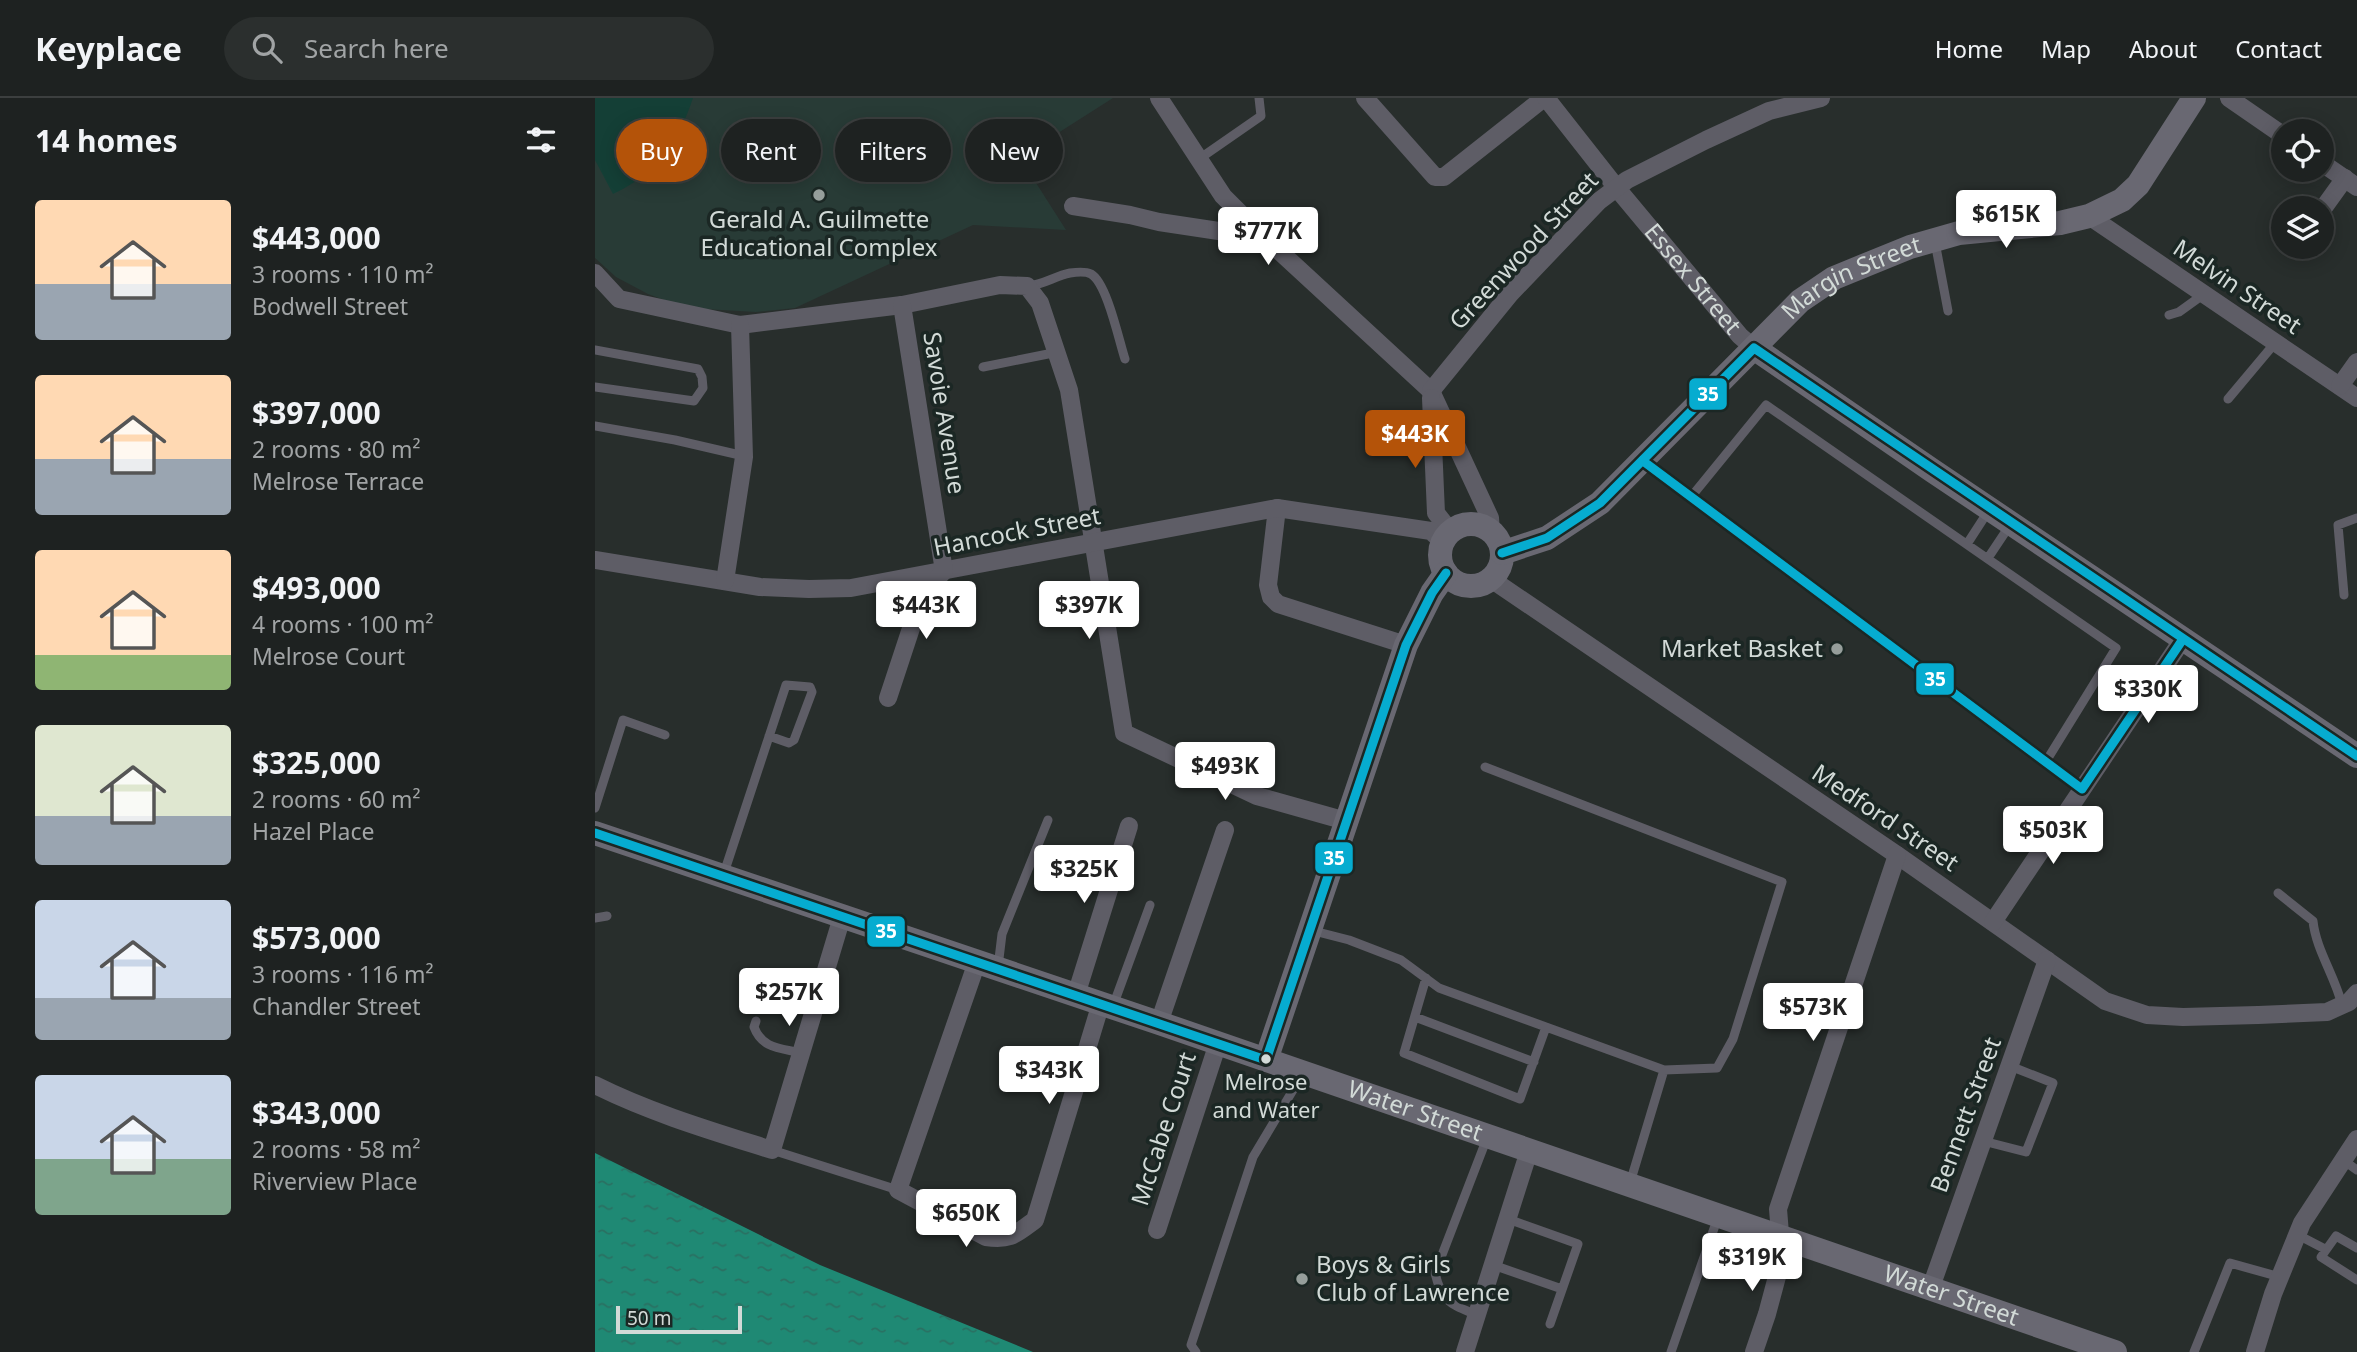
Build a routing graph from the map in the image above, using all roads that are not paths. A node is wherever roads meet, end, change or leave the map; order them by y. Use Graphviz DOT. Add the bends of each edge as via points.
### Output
graph roads {
  1 [pos="1159,98"];
  2 [pos="1259,98"];
  3 [pos="1365,98"];
  4 [pos="1545,98"];
  5 [pos="1821,98"];
  6 [pos="2194,98"];
  7 [pos="2229,98"];
  8 [pos="2271,127"];
  9 [pos="1199,159"];
  10 [pos="2334,171"];
  11 [pos="2351,182"];
  12 [pos="1617,188"];
  13 [pos="2334,198"];
  14 [pos="1073,206"];
  15 [pos="2089,216"];
  16 [pos="1265,238"];
  17 [pos="1934,240"];
  18 [pos="595,273"];
  19 [pos="1027,286"];
  20 [pos="2204,294"];
  21 [pos="902,305"];
  22 [pos="1948,311"];
  23 [pos="2169,315"];
  24 [pos="740,325"];
  25 [pos="2275,343"];
  26 [pos="1754,348"];
  27 [pos="595,350"];
  28 [pos="1058,352"];
  29 [pos="1125,359"];
  30 [pos="2357,362"];
  31 [pos="983,367"];
  32 [pos="2340,386"];
  33 [pos="595,387"];
  34 [pos="1431,391"];
  35 [pos="2357,398"];
  36 [pos="2228,399"];
  37 [pos="595,426"];
  38 [pos="744,456"];
  39 [pos="1643,461"];
  40 [pos="1691,497"];
  41 [pos="1277,508"];
  42 [pos="1989,509"];
  43 [pos="2357,517"];
  44 [pos="2011,523"];
  45 [pos="1447,537"];
  46 [pos="1093,542"];
  47 [pos="1497,542"];
  48 [pos="1967,544"];
  49 [pos="1988,558"];
  50 [pos="595,560"];
  51 [pos="944,571"];
  52 [pos="1446,573"];
  53 [pos="1491,579"];
  54 [pos="725,581"];
  55 [pos="2344,595"];
  56 [pos="2183,639"];
  57 [pos="1406,645"];
  58 [pos="888,698"];
  59 [pos="666,735"];
  60 [pos="769,736"];
  61 [pos="2357,756"];
  62 [pos="2045,763"];
  63 [pos="1485,767"];
  64 [pos="2082,789"];
  65 [pos="595,808"];
  66 [pos="1048,820"];
  67 [pos="1346,821"];
  68 [pos="1129,826"];
  69 [pos="1225,830"];
  70 [pos="595,833"];
  71 [pos="1897,855"];
  72 [pos="722,877"];
  73 [pos="2278,893"];
  74 [pos="1150,905"];
  75 [pos="607,916"];
  76 [pos="595,918"];
  77 [pos="842,918"];
  78 [pos="1993,922"];
  79 [pos="1309,929"];
  80 [pos="2047,960"];
  81 [pos="988,966"];
  82 [pos="1426,978"];
  83 [pos="2357,993"];
  84 [pos="1076,995"];
  85 [pos="1107,1005"];
  86 [pos="2342,1005"];
  87 [pos="1415,1017"];
  88 [pos="756,1021"];
  89 [pos="1159,1023"];
  90 [pos="1546,1027"];
  91 [pos="1218,1043"];
  92 [pos="801,1053"];
  93 [pos="1266,1060"];
  94 [pos="1534,1062"];
  95 [pos="2010,1066"];
  96 [pos="1664,1070"];
  97 [pos="1304,1073"];
  98 [pos="595,1085"];
  99 [pos="1488,1136"];
  100 [pos="2357,1139"];
  101 [pos="1983,1142"];
  102 [pos="772,1150"];
  103 [pos="1529,1150"];
  104 [pos="2350,1165"];
  105 [pos="1629,1185"];
  106 [pos="898,1190"];
  107 [pos="1718,1215"];
  108 [pos="1508,1219"];
  109 [pos="1157,1230"];
  110 [pos="2298,1235"];
  111 [pos="1780,1237"];
  112 [pos="2357,1248"];
  113 [pos="2325,1249"];
  114 [pos="1493,1265"];
  115 [pos="2280,1277"];
  116 [pos="2357,1280"];
  117 [pos="1931,1287"];
  118 [pos="1562,1289"];
  119 [pos="1477,1315"];
  120 [pos="1550,1325"];
  121 [pos="2110,1351"];
  122 [pos="1196,1352"];
  123 [pos="1465,1352"];
  124 [pos="1671,1352"];
  125 [pos="1754,1352"];
  126 [pos="2194,1352"];
  127 [pos="2255,1352"];
  1 -- 9 [label="street"];
  2 -- 9 [label="lane" via="1261,116"];
  3 -- 4 [label="street" via="1435,177 1444,177"];
  4 -- 12 [label="street, Essex Street"];
  5 -- 12 [label="street, Greenwood Street" via="1769,111"];
  6 -- 15 [label="main road, Margin Street" via="2138,185 2122,200"];
  7 -- 8 [label="street"];
  9 -- 16 [label="street" via="1223,196"];
  10 -- 11 [label="street"];
  11 -- 13 [label="street"];
  12 -- 26 [label="street, Essex Street"];
  12 -- 34 [label="street, Greenwood Street" via="1599,201 1510,295"];
  14 -- 16 [label="street"];
  15 -- 17 [label="main road, Margin Street"];
  15 -- 20 [label="street, Melvin Street"];
  16 -- 34 [label="street"];
  17 -- 22 [label="lane"];
  17 -- 26 [label="main road, Margin Street" via="1834,278 1800,301"];
  18 -- 24 [label="street" via="618,299"];
  19 -- 21 [label="street" via="1000,285"];
  19 -- 28 [label="street" via="1040,303"];
  19 -- 29 [label="lane" via="1067,274 1094,275"];
  20 -- 23 [label="lane"];
  20 -- 25 [label="street, Melvin Street"];
  21 -- 24 [label="street"];
  21 -- 51 [label="street, Savoie Avenue"];
  24 -- 38 [label="street"];
  25 -- 32 [label="street, Melvin Street"];
  25 -- 36 [label="lane"];
  26 -- 39 [label="main road, Margin Street"];
  26 -- 42 [label="main road, Essex Street"];
  27 -- 33 [label="lane" via="698,369 703,388 694,401"];
  28 -- 31 [label="lane"];
  28 -- 46 [label="street" via="1069,390"];
  30 -- 32 [label="street"];
  32 -- 35 [label="street, Melvin Street"];
  34 -- 45 [label="street" via="1436,513"];
  34 -- 47 [label="street"];
  37 -- 38 [label="lane"];
  38 -- 54 [label="street"];
  39 -- 40 [label="lane"];
  39 -- 47 [label="main road, Margin Street" via="1600,503 1558,531 1530,545"];
  40 -- 48 [label="lane" via="1766,405"];
  40 -- 62 [label="lane"];
  41 -- 45 [label="street, Hancock Street"];
  41 -- 46 [label="street, Hancock Street"];
  41 -- 57 [label="street" via="1268,586 1271,597 1278,604"];
  42 -- 44 [label="main road, Essex Street"];
  42 -- 48 [label="lane"];
  43 -- 55 [label="lane" via="2338,525"];
  44 -- 49 [label="lane"];
  44 -- 56 [label="main road, Essex Street"];
  45 -- 47 [label="main road" via="1468,524 1482,526"];
  45 -- 52 [label="main road" via="1440,555"];
  46 -- 51 [label="street, Hancock Street"];
  46 -- 67 [label="street" via="1124,733 1257,796"];
  47 -- 53 [label="main road" via="1498,570"];
  48 -- 49 [label="lane"];
  49 -- 62 [label="lane" via="2116,648"];
  50 -- 54 [label="street, Hancock Street"];
  51 -- 54 [label="street, Hancock Street" via="837,588 760,587"];
  51 -- 58 [label="street" via="922,595"];
  52 -- 53 [label="main road" via="1462,585"];
  52 -- 57 [label="main road"];
  53 -- 71 [label="street, Medford Street"];
  56 -- 61 [label="main road, Essex Street"];
  56 -- 64 [label="street"];
  57 -- 67 [label="main road"];
  59 -- 65 [label="lane" via="623,720"];
  60 -- 60 [label="lane" via="786,685 810,687 794,740 789,743"];
  60 -- 72 [label="lane"];
  62 -- 64 [label="lane"];
  63 -- 96 [label="lane" via="1782,882 1733,1039 1717,1068"];
  64 -- 78 [label="street"];
  66 -- 81 [label="lane"];
  67 -- 79 [label="main road"];
  68 -- 84 [label="street"];
  69 -- 89 [label="street"];
  70 -- 72 [label="main road, Water Street"];
  71 -- 78 [label="street, Medford Street"];
  71 -- 111 [label="street" via="1778,1209"];
  72 -- 77 [label="main road, Water Street"];
  73 -- 86 [label="lane" via="2313,921 2315,941"];
  74 -- 85 [label="lane"];
  75 -- 76 [label="lane"];
  77 -- 81 [label="main road, Water Street"];
  77 -- 92 [label="street"];
  78 -- 80 [label="street, Medford Street"];
  79 -- 82 [label="lane" via="1401,960"];
  79 -- 93 [label="main road"];
  80 -- 86 [label="street, Medford Street" via="2105,1001 2147,1015 2327,1012"];
  80 -- 95 [label="street, Bennett Street"];
  81 -- 84 [label="main road, Water Street"];
  81 -- 106 [label="street"];
  82 -- 87 [label="lane"];
  82 -- 90 [label="lane" via="1439,988"];
  83 -- 86 [label="street, Medford Street"];
  84 -- 85 [label="main road, Water Street"];
  85 -- 89 [label="main road, Water Street"];
  85 -- 106 [label="street" via="1035,1220 1014,1236 1001,1240 986,1237"];
  87 -- 94 [label="lane"];
  87 -- 94 [label="lane" via="1404,1053 1521,1099"];
  88 -- 92 [label="lane" via="758,1038"];
  89 -- 91 [label="main road, Water Street"];
  90 -- 94 [label="lane"];
  90 -- 96 [label="lane"];
  91 -- 93 [label="main road, Water Street"];
  91 -- 109 [label="street, McCabe Court"];
  92 -- 102 [label="street"];
  93 -- 97 [label="main road, Water Street"];
  95 -- 101 [label="street, Bennett Street"];
  95 -- 101 [label="lane" via="2053,1083 2026,1152"];
  96 -- 105 [label="lane"];
  97 -- 99 [label="main road, Water Street"];
  97 -- 122 [label="lane" via="1253,1157 1191,1345"];
  98 -- 102 [label="street"];
  99 -- 103 [label="main road, Water Street"];
  99 -- 119 [label="lane" via="1435,1273 1448,1303"];
  100 -- 104 [label="street"];
  101 -- 117 [label="street, Bennett Street"];
  102 -- 106 [label="lane"];
  103 -- 105 [label="main road, Water Street"];
  103 -- 108 [label="street"];
  104 -- 110 [label="street" via="2302,1223"];
  105 -- 107 [label="main road, Water Street"];
  107 -- 111 [label="main road, Water Street"];
  107 -- 124 [label="lane"];
  108 -- 114 [label="street"];
  108 -- 118 [label="lane" via="1578,1244"];
  110 -- 113 [label="lane"];
  110 -- 115 [label="street"];
  111 -- 117 [label="main road, Water Street"];
  111 -- 125 [label="street" via="1781,1258"];
  112 -- 113 [label="lane" via="2336,1236"];
  113 -- 116 [label="lane" via="2321,1257"];
  114 -- 118 [label="lane"];
  114 -- 119 [label="street"];
  115 -- 126 [label="lane" via="2230,1263"];
  115 -- 127 [label="street"];
  117 -- 121 [label="main road, Water Street"];
  118 -- 120 [label="lane"];
  119 -- 123 [label="street"];
}
